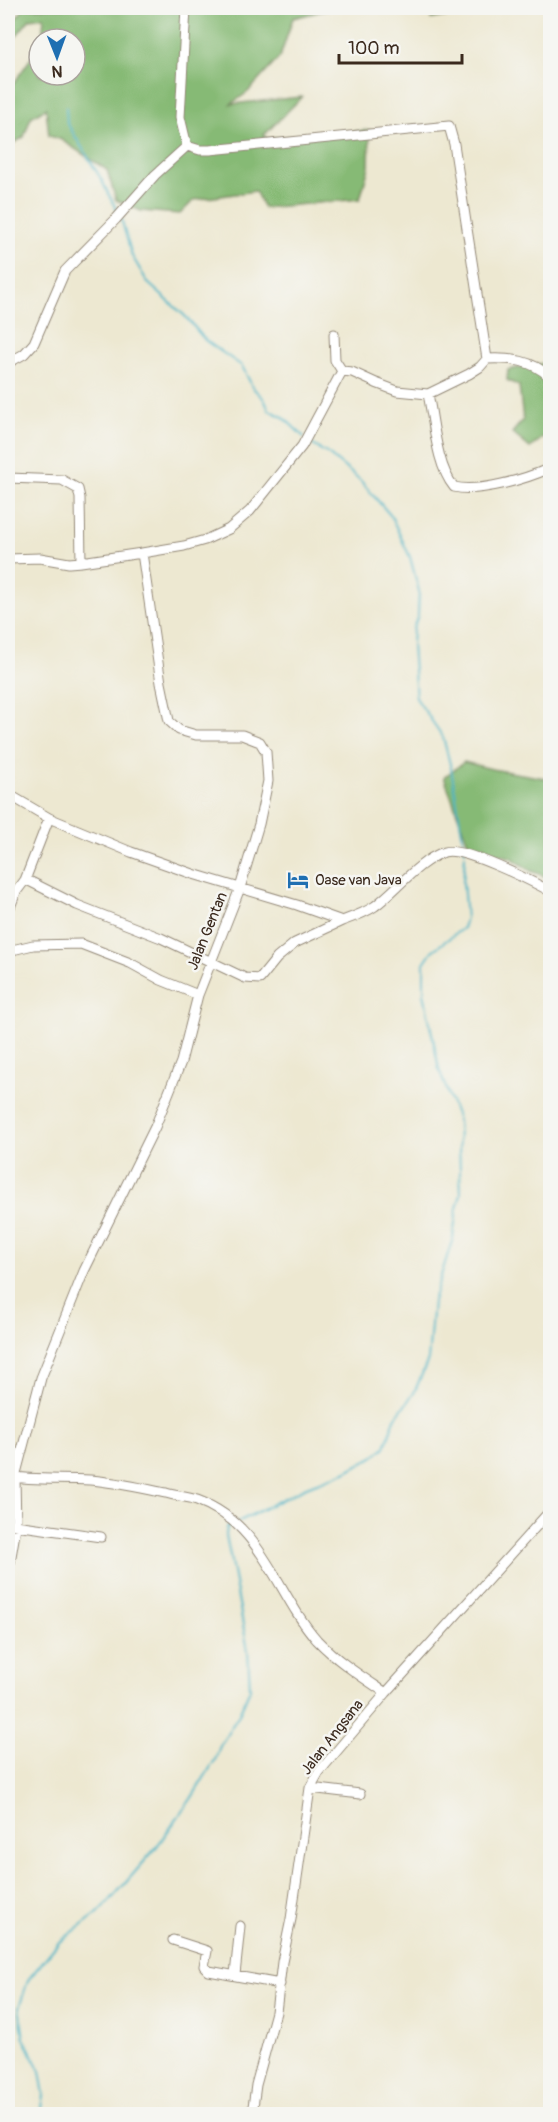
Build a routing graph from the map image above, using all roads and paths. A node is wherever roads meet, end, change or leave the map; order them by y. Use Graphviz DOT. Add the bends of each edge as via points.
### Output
graph roads {
  1 [pos="186,8"];
  2 [pos="187,146"];
  3 [pos="334,334"];
  4 [pos="487,359"];
  5 [pos="8,363"];
  6 [pos="342,371"];
  7 [pos="550,377"];
  8 [pos="428,394"];
  9 [pos="550,468"];
  10 [pos="8,478"];
  11 [pos="142,554"];
  12 [pos="8,559"];
  13 [pos="81,562"];
  14 [pos="8,794"];
  15 [pos="49,818"];
  16 [pos="25,880"];
  17 [pos="240,888"];
  18 [pos="550,891"];
  19 [pos="8,912"];
  20 [pos="342,921"];
  21 [pos="8,951"];
  22 [pos="210,963"];
  23 [pos="198,994"];
  24 [pos="11,1477"];
  25 [pos="550,1511"];
  26 [pos="12,1526"];
  27 [pos="101,1537"];
  28 [pos="8,1574"];
  29 [pos="386,1693"];
  30 [pos="310,1788"];
  31 [pos="360,1794"];
  32 [pos="240,1926"];
  33 [pos="173,1940"];
  34 [pos="235,1975"];
  35 [pos="280,1984"];
  36 [pos="252,2115"];
  1 -- 2 [label="street" via="180,117"];
  2 -- 4 [label="street" via="210,150 449,126"];
  2 -- 5 [label="street" via="65,271 34,343"];
  3 -- 6 [label="street" via="335,360"];
  4 -- 7 [label="street" via="519,360"];
  4 -- 8 [label="street" via="469,374"];
  6 -- 8 [label="street" via="397,391"];
  6 -- 11 [label="street" via="302,446 250,511 229,529 205,540"];
  8 -- 9 [label="street" via="440,455 454,487 471,489"];
  10 -- 13 [label="street" via="62,480 78,489"];
  11 -- 13 [label="street"];
  11 -- 17 [label="street, Jalan Gentan" via="169,721 179,730 196,735 242,735 260,742 266,752 268,781"];
  12 -- 13 [label="street"];
  14 -- 15 [label="street"];
  15 -- 16 [label="street"];
  15 -- 17 [label="street" via="131,852"];
  16 -- 19 [label="street"];
  16 -- 22 [label="street"];
  17 -- 20 [label="street"];
  17 -- 22 [label="street, Jalan Gentan"];
  18 -- 20 [label="street" via="473,856 445,852 375,906"];
  20 -- 22 [label="street" via="295,943 260,979 245,978"];
  21 -- 23 [label="street" via="33,945 81,944"];
  22 -- 23 [label="street, Jalan Gentan"];
  23 -- 24 [label="street, Jalan Gentan" via="181,1062 155,1127 84,1271 41,1378"];
  24 -- 26 [label="street, Jalan Gentan"];
  24 -- 29 [label="street" via="126,1485 197,1500 236,1522 269,1564 316,1638 334,1656"];
  25 -- 29 [label="street, Jalan Angsana"];
  26 -- 27 [label="street"];
  26 -- 28 [label="street, Jalan Gentan"];
  29 -- 30 [label="street, Jalan Angsana"];
  30 -- 31 [label="street"];
  30 -- 35 [label="street, Jalan Angsana"];
  32 -- 34 [label="street"];
  33 -- 34 [label="street" via="207,1951 204,1966 209,1971"];
  34 -- 35 [label="street"];
  35 -- 36 [label="street, Jalan Angsana"];
}
